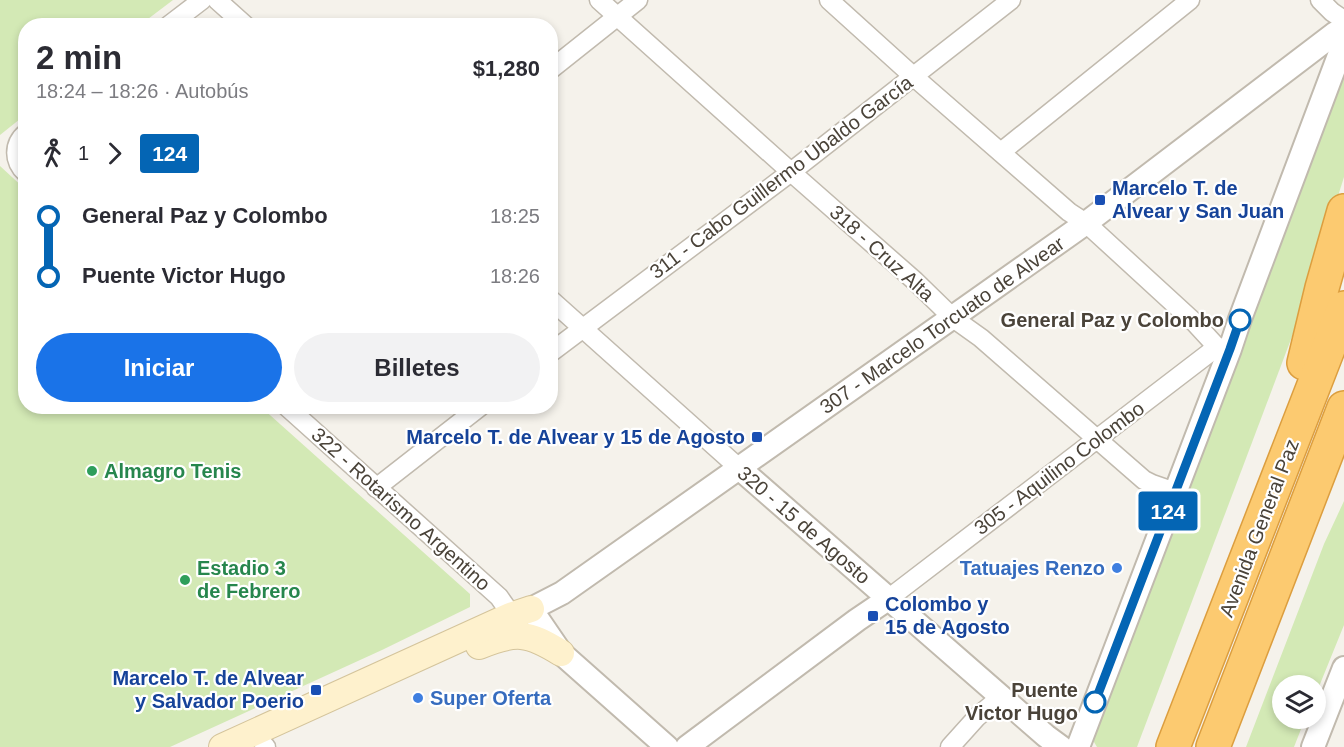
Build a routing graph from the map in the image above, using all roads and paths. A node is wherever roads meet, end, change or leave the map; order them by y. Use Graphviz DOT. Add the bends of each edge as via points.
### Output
graph roads {
  1 [pos="202,0"];
  2 [pos="218,0"];
  3 [pos="599,0"];
  4 [pos="638,0"];
  5 [pos="829,0"];
  6 [pos="1011,0"];
  7 [pos="1190,0"];
  8 [pos="1320,0"];
  9 [pos="617,16"];
  10 [pos="178,18"];
  11 [pos="237,18"];
  12 [pos="1344,20"];
  13 [pos="1344,28"];
  14 [pos="1344,42"];
  15 [pos="558,64"];
  16 [pos="913,76"];
  17 [pos="18,143"];
  18 [pos="1001,152"];
  19 [pos="18,161"];
  20 [pos="791,172"];
  21 [pos="1344,211"];
  22 [pos="1086,223"];
  23 [pos="558,306"];
  24 [pos="1344,308"];
  25 [pos="953,318"];
  26 [pos="583,328"];
  27 [pos="558,347"];
  28 [pos="1224,348"];
  29 [pos="1344,408"];
  30 [pos="295,414"];
  31 [pos="471,414"];
  32 [pos="1097,439"];
  33 [pos="1344,459"];
  34 [pos="739,468"];
  35 [pos="376,488"];
  36 [pos="1274,489"];
  37 [pos="1175,492"];
  38 [pos="1287,554"];
  39 [pos="888,599"];
  40 [pos="520,612"];
  41 [pos="561,653"];
  42 [pos="1344,668"];
  43 [pos="1002,696"];
  44 [pos="263,746"];
  45 [pos="222,747"];
  46 [pos="667,747"];
  47 [pos="687,747"];
  48 [pos="950,747"];
  49 [pos="1061,747"];
  50 [pos="1078,747"];
  51 [pos="1173,747"];
  52 [pos="1213,747"];
  53 [pos="1313,747"];
  1 -- 10 [label="street"];
  2 -- 11 [label="street"];
  3 -- 9 [label="street, 318 - Cruz Alta"];
  4 -- 9 [label="street"];
  5 -- 16 [label="street"];
  6 -- 16 [label="street, 311 - Cabo Guillermo Ubaldo García"];
  7 -- 18 [label="street"];
  8 -- 12 [label="street"];
  9 -- 15 [label="street"];
  9 -- 20 [label="street, 318 - Cruz Alta"];
  13 -- 22 [label="street, 307 - Marcelo Torcuato de Alvear"];
  14 -- 28 [label="street" via="1244,308"];
  16 -- 18 [label="street"];
  16 -- 20 [label="street, 311 - Cabo Guillermo Ubaldo García"];
  17 -- 19 [label="street"];
  18 -- 22 [label="street"];
  20 -- 25 [label="street, 318 - Cruz Alta"];
  20 -- 26 [label="street, 311 - Cabo Guillermo Ubaldo García"];
  21 -- 36 [label="highway"];
  22 -- 25 [label="street, 307 - Marcelo Torcuato de Alvear"];
  22 -- 28 [label="street"];
  23 -- 26 [label="street, 320 - 15 de Agosto"];
  24 -- 36 [label="highway, Avenida General Paz"];
  25 -- 32 [label="street, 318 - Cruz Alta"];
  25 -- 34 [label="street, 307 - Marcelo Torcuato de Alvear"];
  26 -- 27 [label="street, 311 - Cabo Guillermo Ubaldo García"];
  26 -- 34 [label="street, 320 - 15 de Agosto"];
  28 -- 32 [label="street, 305 - Aquilino Colombo"];
  28 -- 37 [label="street"];
  29 -- 38 [label="highway, Avenida General Paz"];
  30 -- 35 [label="street, 322 - Rotarismo Argentino"];
  31 -- 35 [label="street"];
  32 -- 37 [label="street, 318 - Cruz Alta" via="1144,480"];
  32 -- 39 [label="street, 305 - Aquilino Colombo"];
  33 -- 38 [label="highway"];
  34 -- 39 [label="street, 320 - 15 de Agosto"];
  34 -- 40 [label="street, 307 - Marcelo Torcuato de Alvear" via="562,593"];
  35 -- 40 [label="street, 322 - Rotarismo Argentino" via="506,607"];
  36 -- 51 [label="highway, Avenida General Paz"];
  37 -- 50 [label="street"];
  38 -- 52 [label="highway, Avenida General Paz"];
  39 -- 43 [label="street, 320 - 15 de Agosto"];
  39 -- 47 [label="street, 305 - Aquilino Colombo"];
  40 -- 41 [label="street, 322 - Rotarismo Argentino"];
  40 -- 45 [label="main road"];
  41 -- 44 [label="main road" via="548,644 520,635 498,638"];
  41 -- 46 [label="street, 322 - Rotarismo Argentino"];
  42 -- 53 [label="street"];
  43 -- 48 [label="street"];
  43 -- 49 [label="street, 320 - 15 de Agosto"];
}
